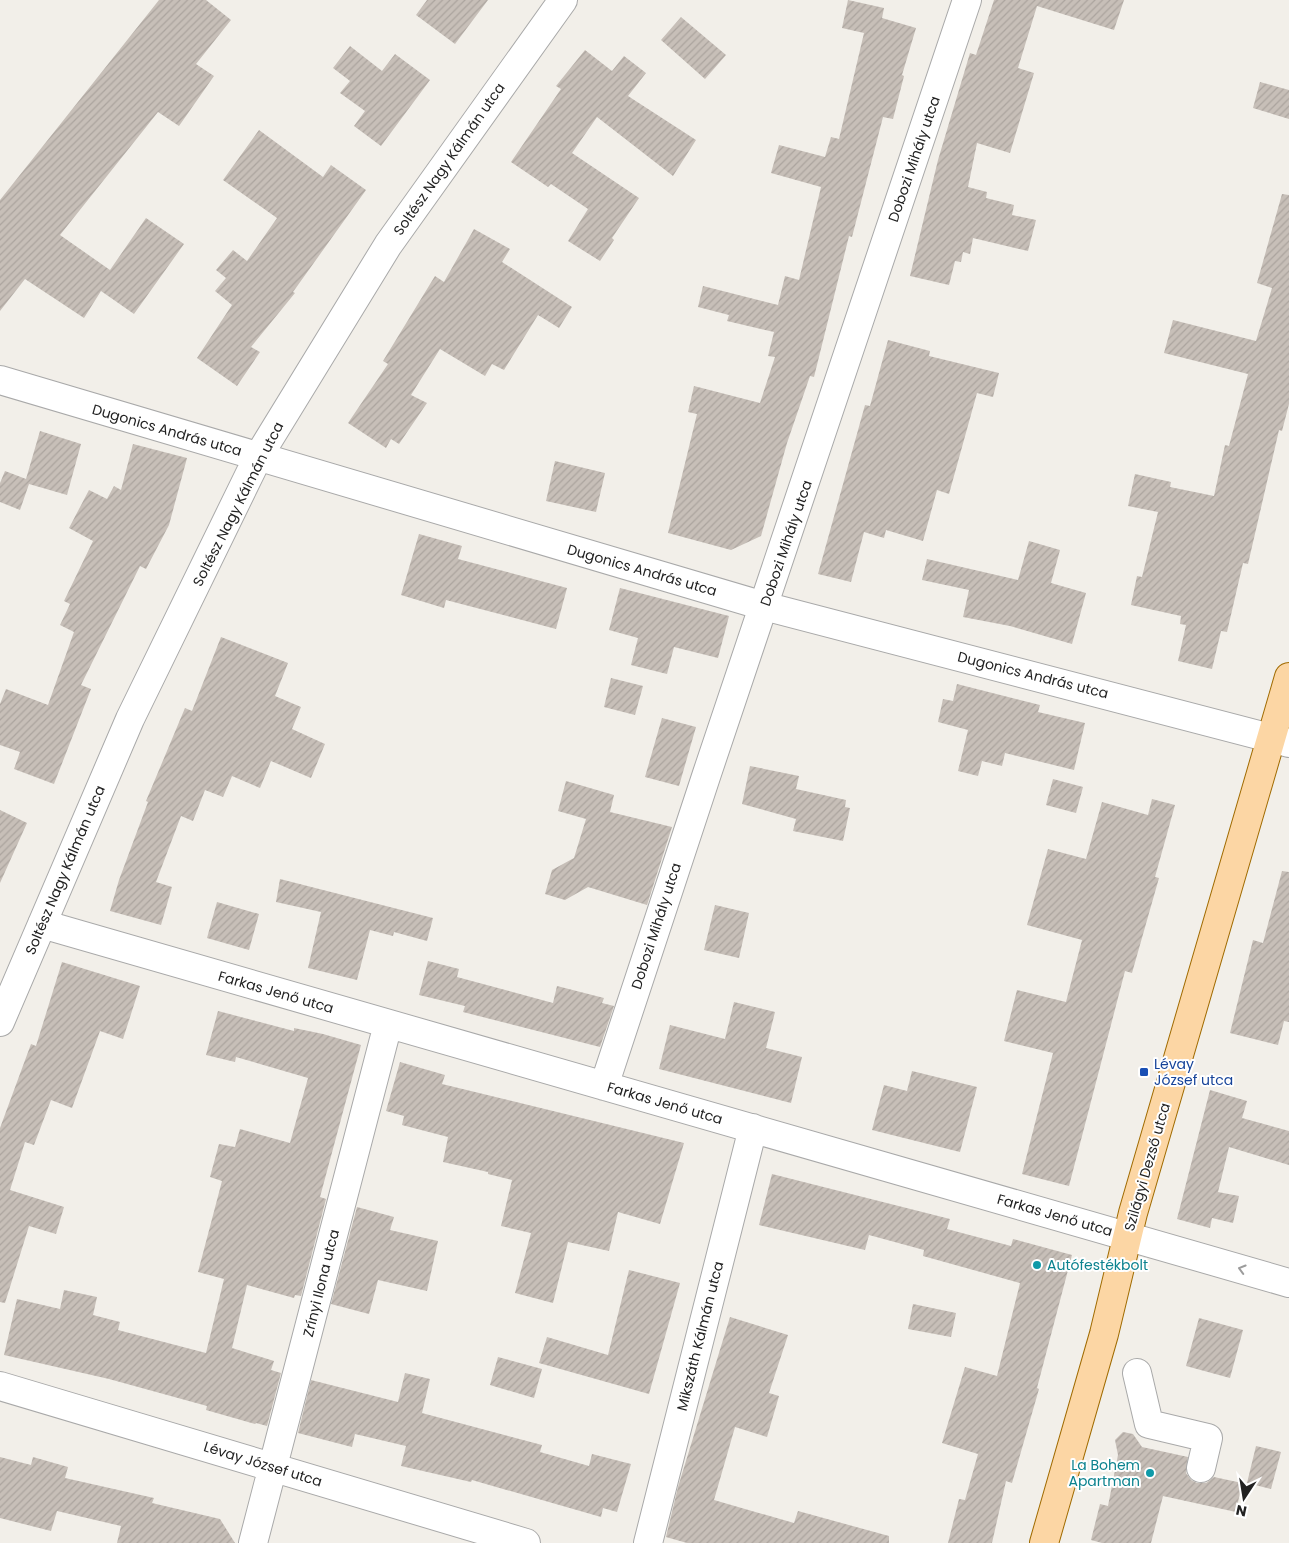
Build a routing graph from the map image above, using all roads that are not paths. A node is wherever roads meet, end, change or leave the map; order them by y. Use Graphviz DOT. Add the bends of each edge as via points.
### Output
graph roads {
  1 [pos="563,0"];
  2 [pos="967,0"];
  3 [pos="0,380"];
  4 [pos="258,457"];
  5 [pos="764,606"];
  6 [pos="1289,677"];
  7 [pos="1280,740"];
  8 [pos="42,924"];
  9 [pos="0,1022"];
  10 [pos="388,1024"];
  11 [pos="604,1086"];
  12 [pos="753,1128"];
  13 [pos="1128,1236"];
  14 [pos="1289,1283"];
  15 [pos="1137,1373"];
  16 [pos="0,1386"];
  17 [pos="274,1468"];
  18 [pos="1201,1468"];
  19 [pos="253,1543"];
  20 [pos="526,1543"];
  21 [pos="648,1543"];
  22 [pos="1044,1543"];
  1 -- 4 [label="street, Soltész Nagy Kálmán utca" via="388,245"];
  2 -- 5 [label="street, Dobozi Mihály utca"];
  3 -- 4 [label="street, Dugonics András utca"];
  4 -- 5 [label="street, Dugonics András utca"];
  4 -- 8 [label="street, Soltész Nagy Kálmán utca" via="130,720"];
  5 -- 7 [label="street, Dugonics András utca"];
  5 -- 11 [label="street, Dobozi Mihály utca"];
  6 -- 7 [label="main road, Szilágyi Dezső utca"];
  7 -- 13 [label="main road, Szilágyi Dezső utca"];
  8 -- 9 [label="street, Soltész Nagy Kálmán utca"];
  8 -- 10 [label="street, Farkas Jenő utca"];
  10 -- 11 [label="street, Farkas Jenő utca"];
  10 -- 17 [label="street, Zrínyi Ilona utca"];
  11 -- 12 [label="street, Farkas Jenő utca"];
  12 -- 13 [label="street, Farkas Jenő utca"];
  12 -- 21 [label="street, Mikszáth Kálmán utca"];
  14 -- 13 [label="street, Farkas Jenő utca, one-way"];
  13 -- 22 [label="main road, Szilágyi Dezső utca" via="1104,1334"];
  15 -- 18 [label="street" via="1143,1419 1148,1424 1208,1438"];
  16 -- 17 [label="street, Lévay József utca"];
  17 -- 19 [label="street, Zrínyi Ilona utca"];
  17 -- 20 [label="street, Lévay József utca"];
}
